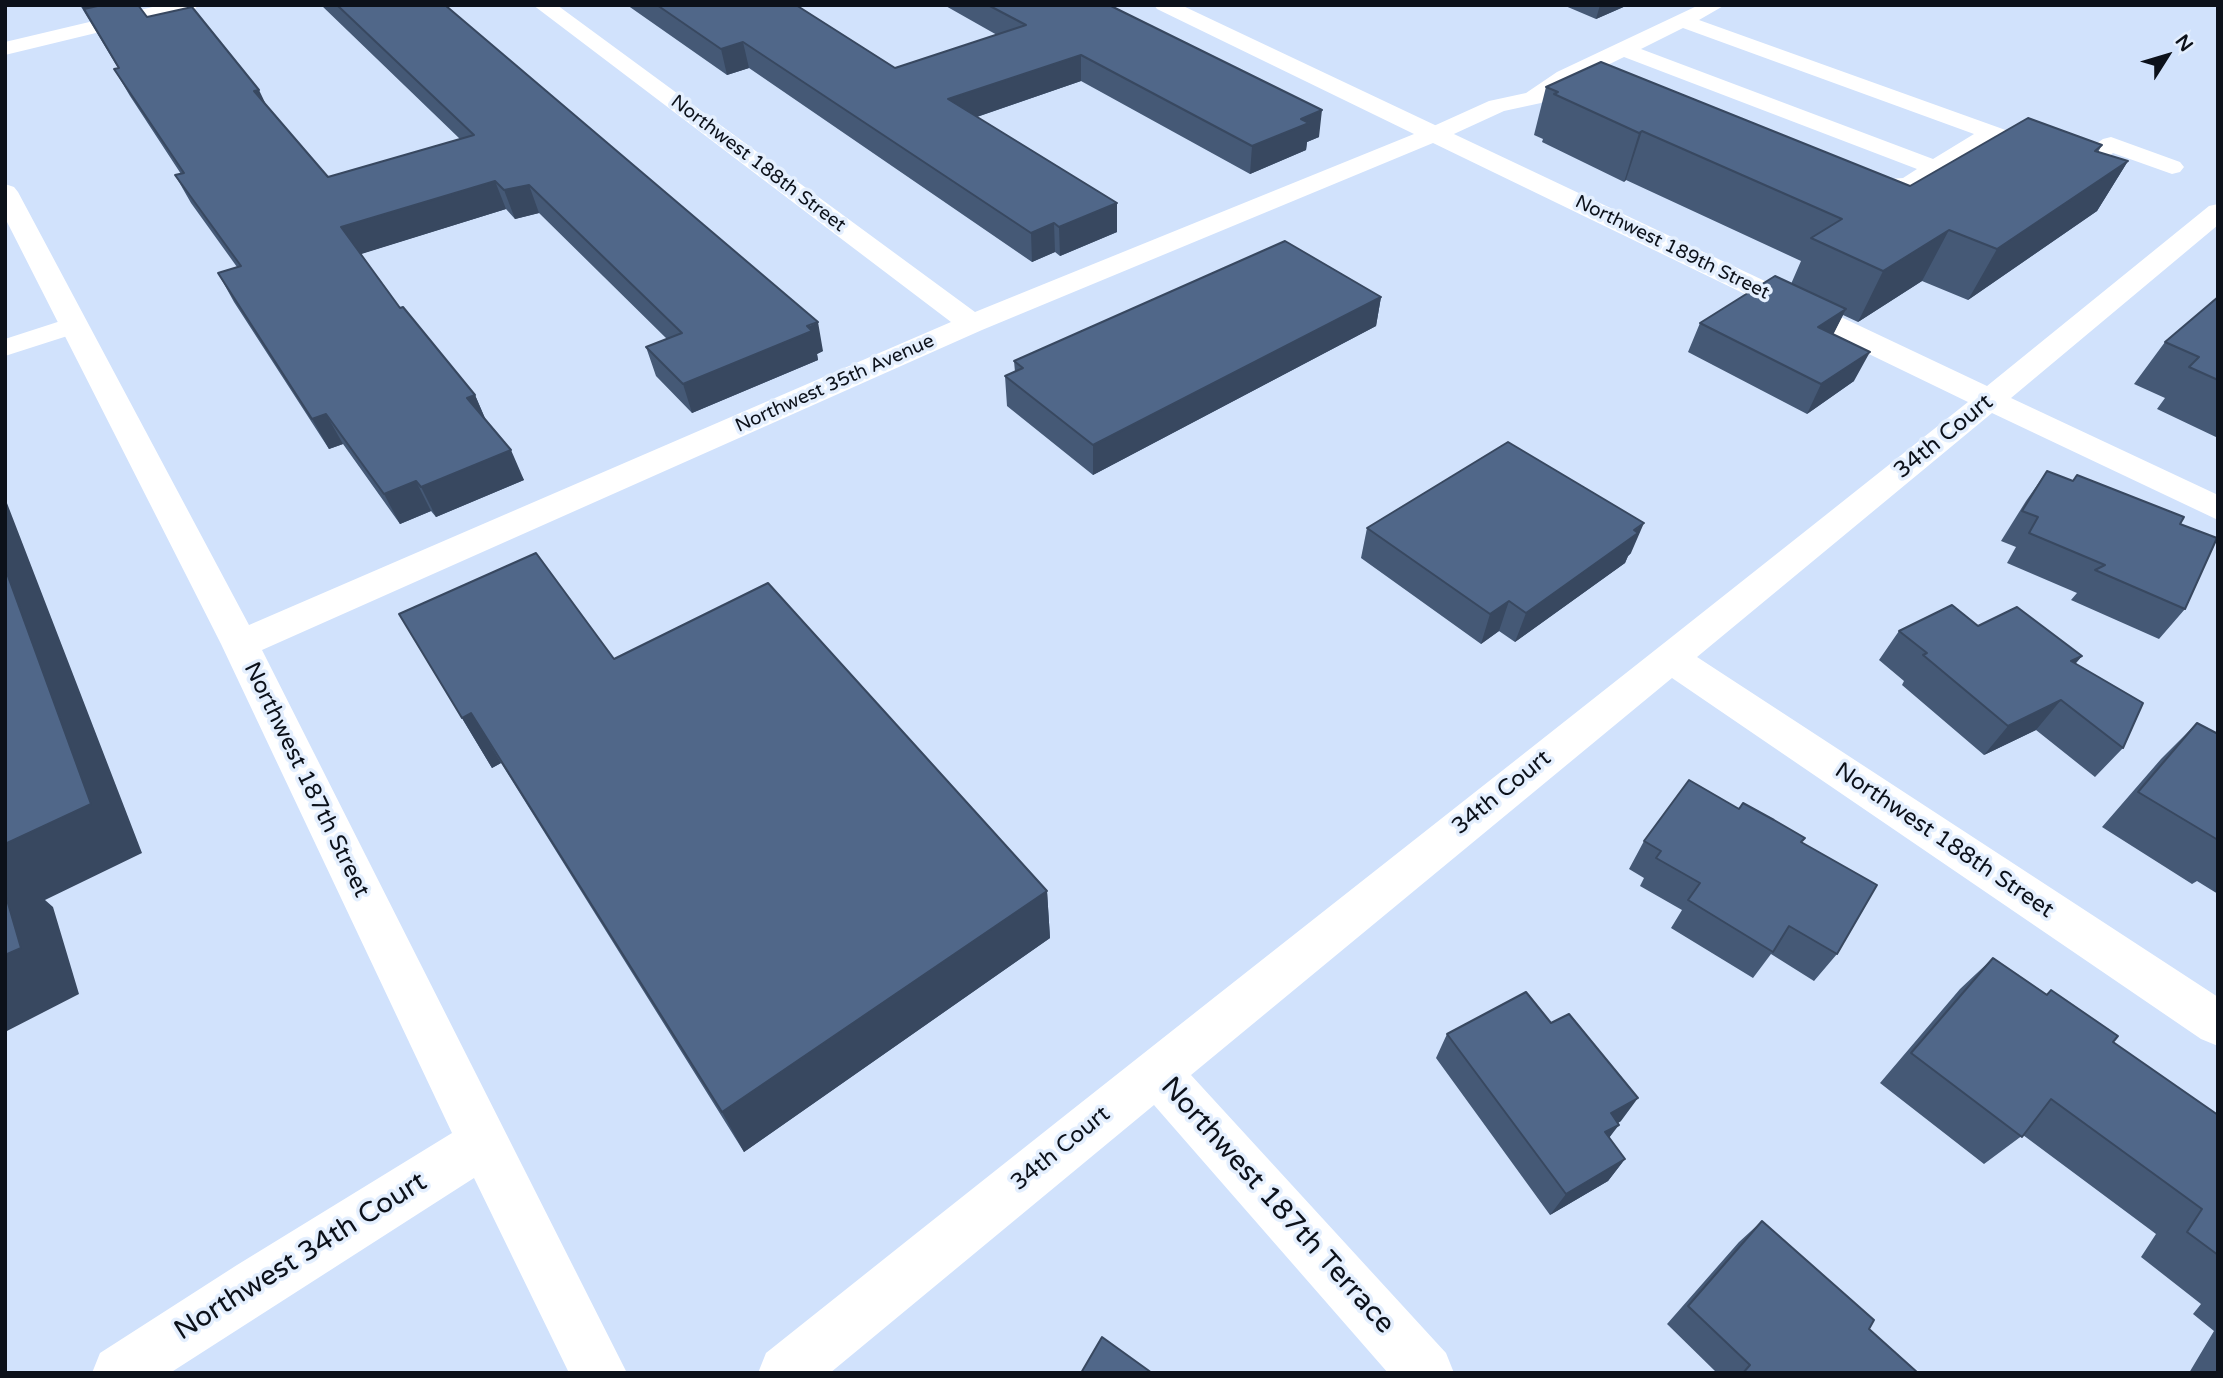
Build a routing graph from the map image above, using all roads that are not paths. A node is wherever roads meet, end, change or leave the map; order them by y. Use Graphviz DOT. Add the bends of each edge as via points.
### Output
graph roads {
  1 [pos="188,5"];
  2 [pos="543,5"];
  3 [pos="1164,5"];
  4 [pos="1715,5"];
  5 [pos="1685,22"];
  6 [pos="5,49"];
  7 [pos="1623,49"];
  8 [pos="1565,78"];
  9 [pos="1591,88"];
  10 [pos="1533,98"];
  11 [pos="1991,133"];
  12 [pos="1435,134"];
  13 [pos="1462,146"];
  14 [pos="2172,167"];
  15 [pos="1935,168"];
  16 [pos="1832,187"];
  17 [pos="5,191"];
  18 [pos="2218,212"];
  19 [pos="972,324"];
  20 [pos="73,325"];
  21 [pos="5,348"];
  22 [pos="1990,400"];
  23 [pos="2218,509"];
  24 [pos="240,644"];
  25 [pos="1670,659"];
  26 [pos="2218,1024"];
  27 [pos="1156,1071"];
  28 [pos="483,1143"];
  29 [pos="120,1373"];
  30 [pos="599,1373"];
  31 [pos="786,1373"];
  32 [pos="1426,1373"];
  1 -- 6 [label="street"];
  2 -- 19 [label="street, Northwest 188th Street"];
  3 -- 12 [label="street, Northwest 189th Street"];
  4 -- 5 [label="lane"];
  5 -- 7 [label="lane"];
  5 -- 11 [label="lane"];
  7 -- 8 [label="lane"];
  7 -- 15 [label="lane"];
  8 -- 9 [label="lane"];
  8 -- 10 [label="lane"];
  10 -- 12 [label="lane" via="1497,106"];
  10 -- 13 [label="lane" via="1524,118"];
  11 -- 14 [label="lane" via="2081,165 2111,144"];
  11 -- 15 [label="lane"];
  12 -- 13 [label="street, Northwest 189th Street"];
  12 -- 19 [label="street, Northwest 35th Avenue"];
  13 -- 22 [label="street, Northwest 189th Street"];
  15 -- 16 [label="lane" via="1908,185"];
  17 -- 20 [label="street, Northwest 187th Street"];
  18 -- 22 [label="street, 34th Court"];
  19 -- 24 [label="street, Northwest 35th Avenue"];
  20 -- 21 [label="lane"];
  20 -- 24 [label="street, Northwest 187th Street"];
  22 -- 23 [label="street, Northwest 189th Street"];
  22 -- 25 [label="street, 34th Court"];
  24 -- 28 [label="street, Northwest 187th Street"];
  25 -- 26 [label="street, Northwest 188th Street"];
  25 -- 27 [label="street, 34th Court"];
  27 -- 31 [label="street, 34th Court"];
  27 -- 32 [label="street, Northwest 187th Terrace"];
  28 -- 29 [label="street, Northwest 34th Court"];
  28 -- 30 [label="street, Northwest 187th Street"];
}
